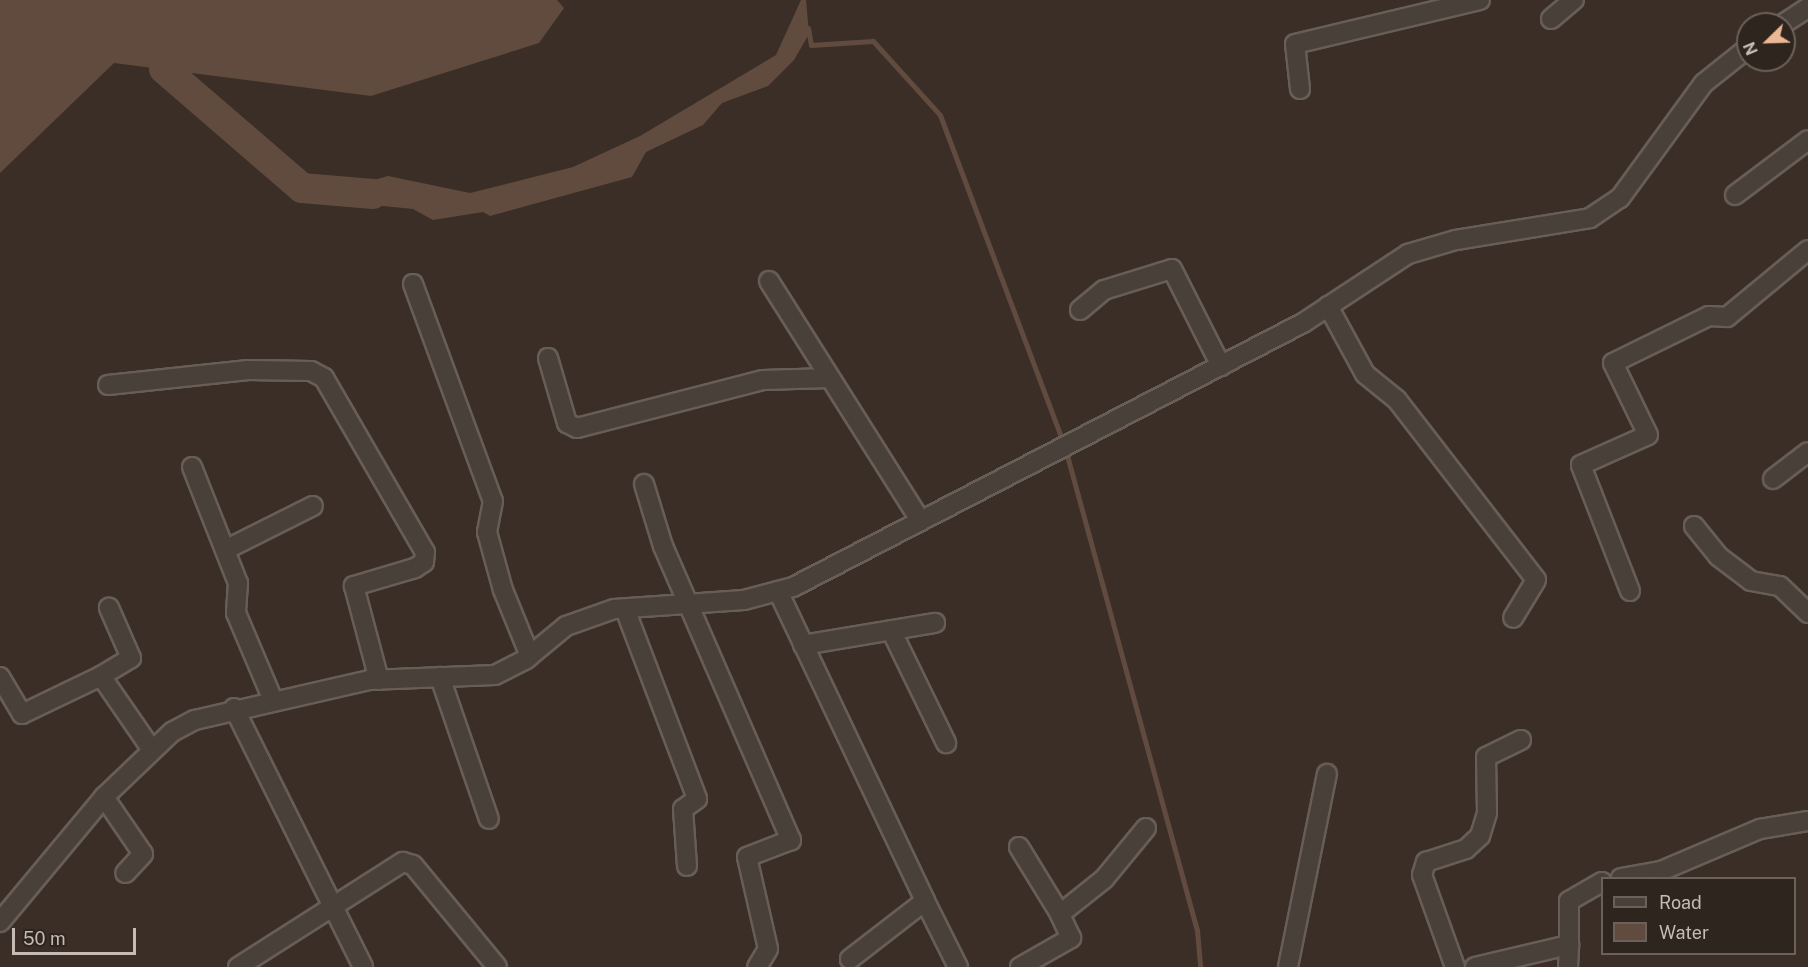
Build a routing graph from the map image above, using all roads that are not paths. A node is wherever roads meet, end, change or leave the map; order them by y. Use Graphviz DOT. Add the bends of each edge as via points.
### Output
graph roads {
  1 [pos="1480,0"];
  2 [pos="1574,0"];
  3 [pos="1551,19"];
  4 [pos="1736,58"];
  5 [pos="1300,89"];
  6 [pos="1808,140"];
  7 [pos="1735,195"];
  8 [pos="1808,250"];
  9 [pos="769,281"];
  10 [pos="413,284"];
  11 [pos="1328,306"];
  12 [pos="1080,310"];
  13 [pos="548,358"];
  14 [pos="1221,366"];
  15 [pos="830,378"];
  16 [pos="108,385"];
  17 [pos="1808,452"];
  18 [pos="192,467"];
  19 [pos="1773,479"];
  20 [pos="644,484"];
  21 [pos="313,506"];
  22 [pos="920,520"];
  23 [pos="1694,526"];
  24 [pos="227,549"];
  25 [pos="778,591"];
  26 [pos="1630,591"];
  27 [pos="688,604"];
  28 [pos="109,608"];
  29 [pos="625,609"];
  30 [pos="1808,613"];
  31 [pos="1513,618"];
  32 [pos="935,623"];
  33 [pos="891,630"];
  34 [pos="803,645"];
  35 [pos="530,656"];
  36 [pos="101,676"];
  37 [pos="0,677"];
  38 [pos="440,677"];
  39 [pos="379,680"];
  40 [pos="273,700"];
  41 [pos="234,708"];
  42 [pos="1521,740"];
  43 [pos="946,743"];
  44 [pos="152,750"];
  45 [pos="1327,774"];
  46 [pos="104,797"];
  47 [pos="489,819"];
  48 [pos="1808,820"];
  49 [pos="1146,828"];
  50 [pos="1018,847"];
  51 [pos="687,866"];
  52 [pos="124,873"];
  53 [pos="1631,877"];
  54 [pos="1601,883"];
  55 [pos="925,901"];
  56 [pos="331,909"];
  57 [pos="1060,914"];
  58 [pos="0,922"];
  59 [pos="1569,945"];
  60 [pos="850,958"];
  61 [pos="238,967"];
  62 [pos="363,967"];
  63 [pos="498,967"];
  64 [pos="757,967"];
  65 [pos="958,967"];
  66 [pos="1020,967"];
  67 [pos="1287,967"];
  68 [pos="1455,967"];
  69 [pos="1475,967"];
  70 [pos="1568,967"];
  1 -- 5 [label="street" via="1295,44"];
  2 -- 3 [label="street"];
  4 -- 11 [label="street" via="1704,83 1620,198 1590,218 1456,240 1408,254"];
  6 -- 7 [label="street"];
  8 -- 26 [label="street" via="1727,317 1709,316 1613,363 1648,435 1581,465"];
  9 -- 15 [label="street"];
  10 -- 35 [label="street" via="493,501 488,532 503,590"];
  11 -- 14 [label="street"];
  11 -- 31 [label="street" via="1365,375 1397,400 1536,580"];
  12 -- 14 [label="street" via="1104,290 1172,269"];
  13 -- 15 [label="street" via="567,423 577,428 763,380"];
  14 -- 22 [label="street"];
  15 -- 22 [label="street"];
  16 -- 39 [label="street" via="248,370 311,371 324,378 425,552 424,562 415,568 354,586"];
  17 -- 19 [label="street"];
  18 -- 24 [label="street"];
  20 -- 27 [label="street"];
  21 -- 24 [label="street"];
  22 -- 25 [label="street"];
  23 -- 30 [label="street" via="1718,556 1750,581 1780,586"];
  24 -- 40 [label="street" via="238,584 236,613"];
  25 -- 27 [label="street"];
  25 -- 34 [label="street"];
  27 -- 29 [label="street"];
  27 -- 64 [label="street" via="791,840 747,857 768,949"];
  28 -- 36 [label="street" via="131,658"];
  29 -- 35 [label="street" via="566,626"];
  29 -- 51 [label="street" via="698,800 683,809"];
  32 -- 33 [label="street"];
  33 -- 34 [label="street"];
  33 -- 43 [label="street"];
  34 -- 55 [label="street"];
  35 -- 38 [label="street" via="495,675"];
  36 -- 37 [label="street" via="22,714"];
  36 -- 44 [label="street"];
  38 -- 39 [label="street"];
  38 -- 47 [label="street"];
  39 -- 40 [label="street"];
  40 -- 41 [label="street"];
  41 -- 44 [label="street" via="195,720"];
  41 -- 56 [label="street"];
  42 -- 68 [label="street" via="1486,757 1487,813 1480,836 1466,849 1426,862 1422,875"];
  44 -- 46 [label="street"];
  45 -- 67 [label="street"];
  46 -- 52 [label="street" via="143,854"];
  46 -- 58 [label="street"];
  48 -- 53 [label="street" via="1760,829 1661,871"];
  49 -- 57 [label="street" via="1104,879"];
  50 -- 57 [label="street"];
  54 -- 59 [label="street" via="1569,901"];
  55 -- 60 [label="street"];
  55 -- 65 [label="street"];
  56 -- 61 [label="street"];
  56 -- 62 [label="street"];
  56 -- 63 [label="street" via="403,862 412,865"];
  57 -- 66 [label="street" via="1071,938"];
  59 -- 69 [label="street"];
  59 -- 70 [label="street"];
}
